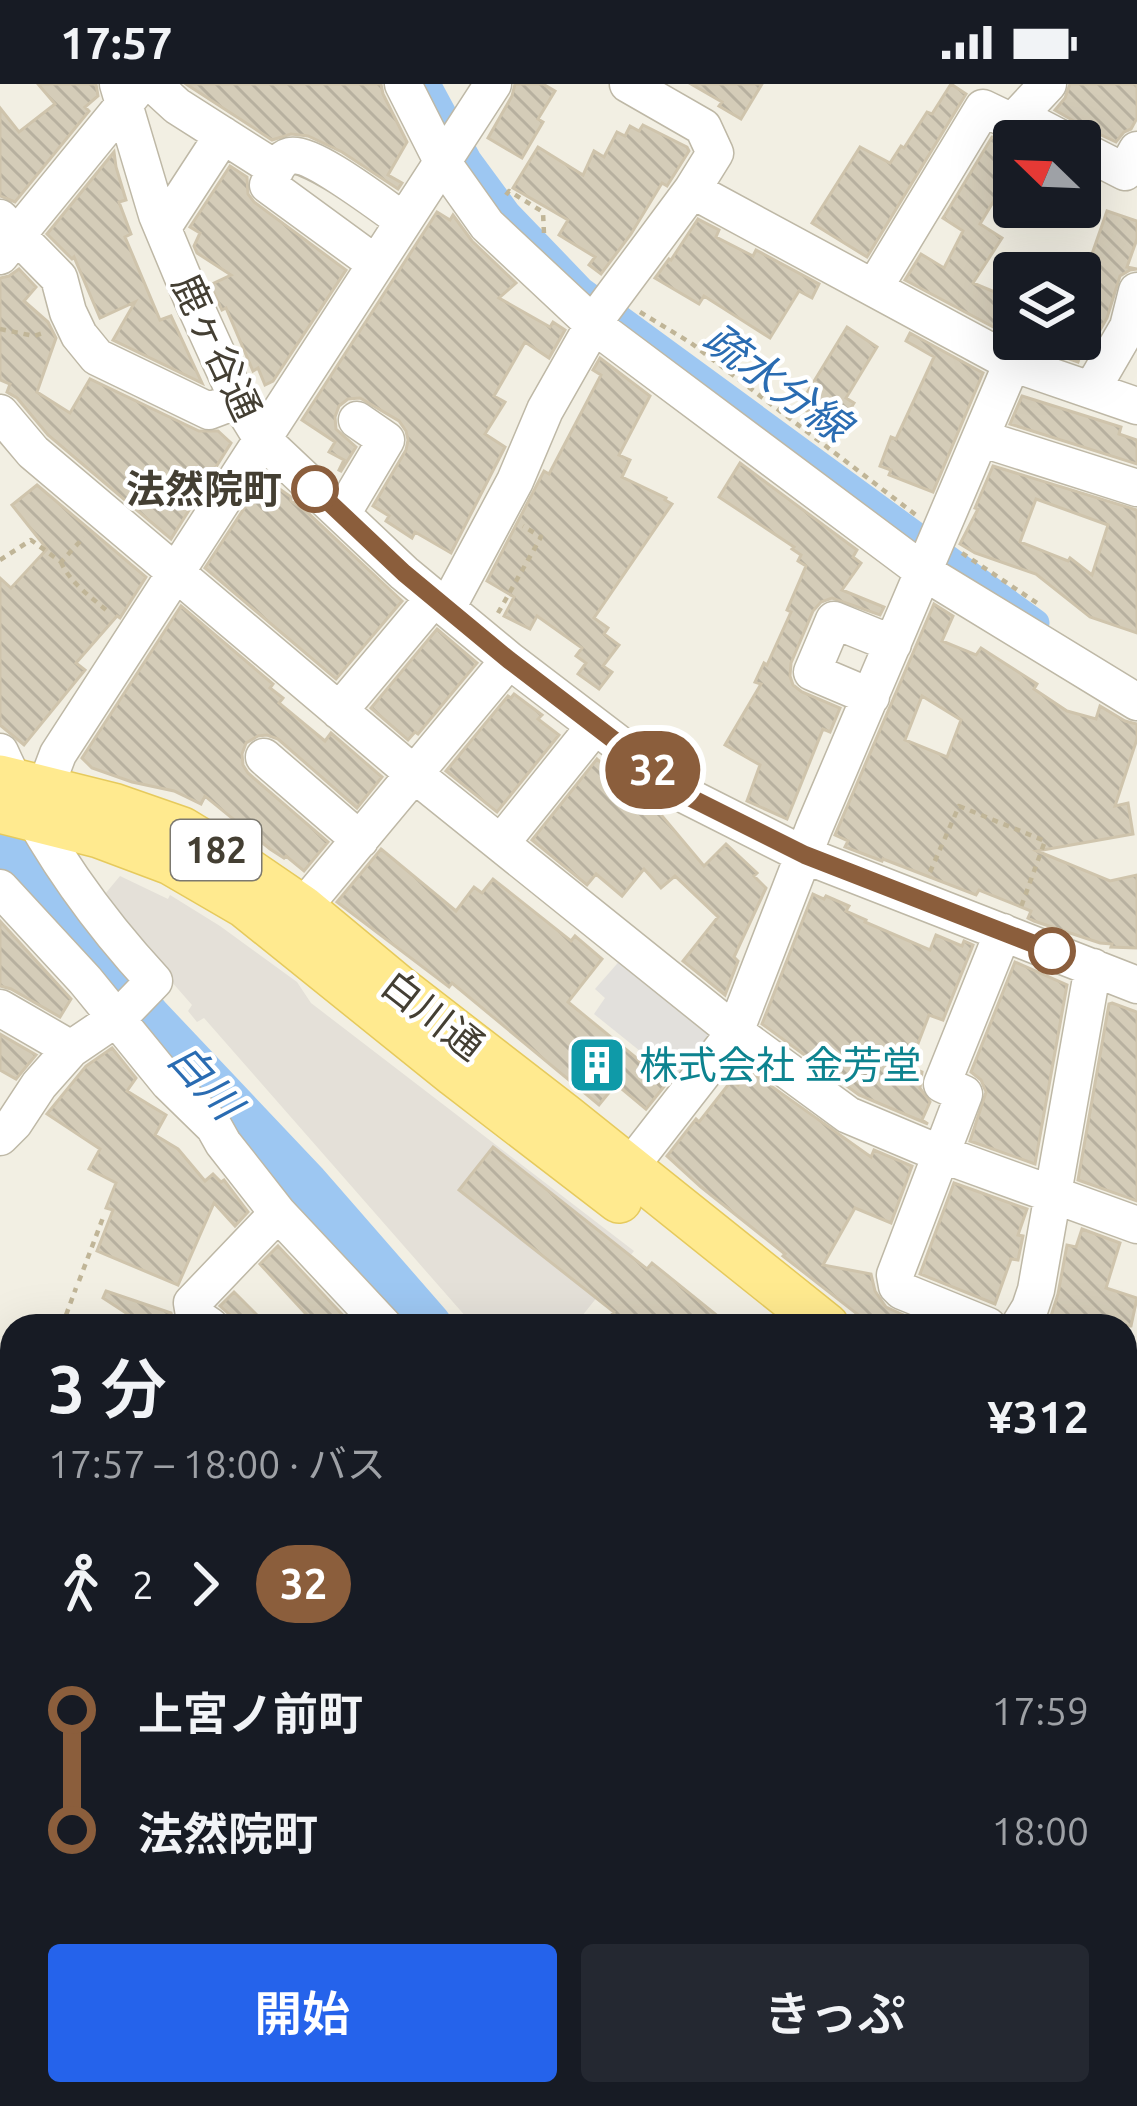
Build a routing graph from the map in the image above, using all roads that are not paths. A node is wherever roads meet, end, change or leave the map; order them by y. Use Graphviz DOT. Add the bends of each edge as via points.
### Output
graph roads {
  1 [pos="153,84"];
  2 [pos="403,84"];
  3 [pos="493,84"];
  4 [pos="628,84"];
  5 [pos="1048,84"];
  6 [pos="128,91"];
  7 [pos="1000,111"];
  8 [pos="1020,120"];
  9 [pos="224,136"];
  10 [pos="1137,149"];
  11 [pos="452,150"];
  12 [pos="1101,159"];
  13 [pos="276,169"];
  14 [pos="692,190"];
  15 [pos="404,221"];
  16 [pos="163,227"];
  17 [pos="6,237"];
  18 [pos="376,264"];
  19 [pos="874,288"];
  20 [pos="1136,295"];
  21 [pos="605,308"];
  22 [pos="1012,363"];
  23 [pos="1092,389"];
  24 [pos="238,400"];
  25 [pos="1137,406"];
  26 [pos="0,413"];
  27 [pos="357,420"];
  28 [pos="980,437"];
  29 [pos="262,439"];
  30 [pos="1137,488"];
  31 [pos="342,514"];
  32 [pos="933,551"];
  33 [pos="175,573"];
  34 [pos="441,603"];
  35 [pos="893,644"];
  36 [pos="496,649"];
  37 [pos="871,697"];
  38 [pos="1137,702"];
  39 [pos="340,711"];
  40 [pos="595,726"];
  41 [pos="264,757"];
  42 [pos="414,774"];
  43 [pos="14,790"];
  44 [pos="359,840"];
  45 [pos="501,843"];
  46 [pos="805,855"];
  47 [pos="0,888"];
  48 [pos="292,921"];
  49 [pos="1007,934"];
  50 [pos="1093,967"];
  51 [pos="1137,985"];
  52 [pos="0,1008"];
  53 [pos="128,1008"];
  54 [pos="735,1032"];
  55 [pos="71,1049"];
  56 [pos="0,1137"];
  57 [pos="941,1154"];
  58 [pos="619,1181"];
  59 [pos="1053,1196"];
  60 [pos="278,1213"];
  61 [pos="1137,1225"];
  62 [pos="194,1314"];
  63 [pos="373,1314"];
  64 [pos="763,1314"];
  65 [pos="809,1314"];
  66 [pos="959,1314"];
  67 [pos="1026,1314"];
  1 -- 9 [label="street"];
  2 -- 11 [label="street"];
  3 -- 11 [label="street"];
  4 -- 14 [label="street" via="704,127 715,154"];
  5 -- 7 [label="street"];
  6 -- 16 [label="street, 鹿ヶ谷通"];
  6 -- 17 [label="street"];
  7 -- 8 [label="street"];
  7 -- 19 [label="street"];
  9 -- 13 [label="street"];
  9 -- 16 [label="street"];
  10 -- 12 [label="street" via="1125,172"];
  11 -- 15 [label="street"];
  11 -- 21 [label="street" via="491,230"];
  13 -- 15 [label="street" via="292,155 312,159"];
  13 -- 18 [label="street" via="268,185"];
  14 -- 19 [label="street"];
  14 -- 21 [label="street"];
  15 -- 18 [label="street"];
  16 -- 24 [label="street, 鹿ヶ谷通"];
  17 -- 24 [label="street" via="58,278 72,321 97,357 209,411"];
  18 -- 29 [label="street"];
  19 -- 22 [label="street"];
  20 -- 23 [label="street" via="1128,327"];
  21 -- 32 [label="street"];
  21 -- 34 [label="street"];
  22 -- 23 [label="street"];
  22 -- 28 [label="street"];
  23 -- 25 [label="street"];
  24 -- 29 [label="street, 鹿ヶ谷通"];
  26 -- 33 [label="street" via="33,452"];
  27 -- 31 [label="street" via="386,440"];
  28 -- 30 [label="street"];
  28 -- 32 [label="street"];
  29 -- 31 [label="street, 鹿ヶ谷通"];
  29 -- 33 [label="street"];
  31 -- 34 [label="street, 鹿ヶ谷通"];
  32 -- 35 [label="street"];
  32 -- 38 [label="street"];
  33 -- 39 [label="street"];
  33 -- 43 [label="street" via="58,754"];
  34 -- 36 [label="street, 鹿ヶ谷通"];
  34 -- 39 [label="street"];
  35 -- 37 [label="street"];
  35 -- 37 [label="street" via="834,620 819,655 812,672"];
  36 -- 40 [label="street, 鹿ヶ谷通"];
  36 -- 42 [label="street"];
  37 -- 46 [label="street"];
  39 -- 42 [label="street"];
  40 -- 45 [label="street"];
  40 -- 46 [label="street, 鹿ヶ谷通" via="687,796"];
  41 -- 44 [label="street"];
  42 -- 44 [label="street"];
  42 -- 45 [label="street"];
  43 -- 48 [label="main road, 白川通 / 182" via="113,806 182,830"];
  43 -- 53 [label="street" via="154,981"];
  44 -- 48 [label="street"];
  45 -- 54 [label="street"];
  46 -- 49 [label="street, 鹿ヶ谷通"];
  46 -- 54 [label="street"];
  47 -- 53 [label="street" via="85,980"];
  48 -- 58 [label="main road, 白川通 / 182" via="455,1074"];
  49 -- 50 [label="street, 鹿ヶ谷通"];
  49 -- 57 [label="street" via="942,1084 964,1094"];
  50 -- 51 [label="street, 鹿ヶ谷通"];
  50 -- 59 [label="street"];
  52 -- 55 [label="street"];
  53 -- 55 [label="street"];
  53 -- 60 [label="street" via="170,1083 214,1126"];
  54 -- 57 [label="street" via="848,1115"];
  54 -- 58 [label="street"];
  55 -- 56 [label="street"];
  57 -- 59 [label="street"];
  57 -- 66 [label="street" via="895,1275 902,1291"];
  58 -- 64 [label="main road, 白川通 / 182"];
  58 -- 65 [label="main road, 白川通 / 182"];
  59 -- 61 [label="street"];
  59 -- 67 [label="street"];
  60 -- 62 [label="street" via="192,1303"];
  60 -- 63 [label="street"];
}
